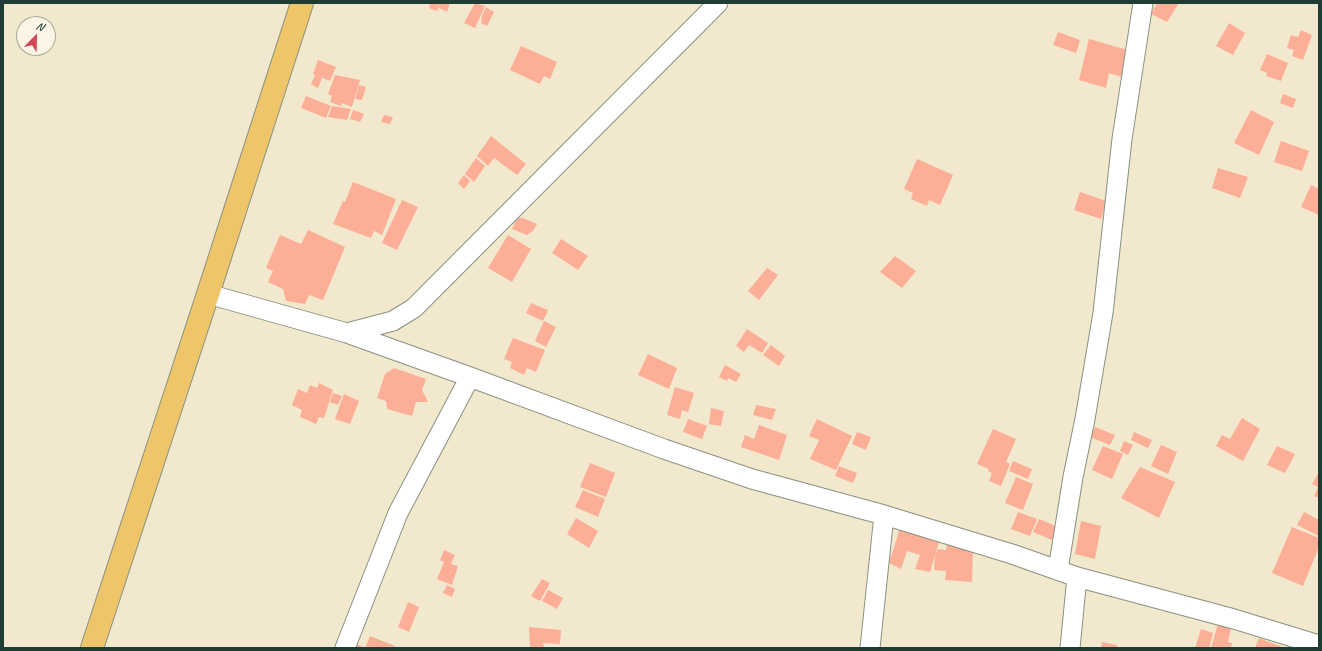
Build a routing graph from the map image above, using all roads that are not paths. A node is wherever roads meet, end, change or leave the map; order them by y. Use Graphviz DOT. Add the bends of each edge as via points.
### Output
graph roads {
  1 [pos="302,3"];
  2 [pos="718,3"];
  3 [pos="1143,3"];
  4 [pos="208,294"];
  5 [pos="347,333"];
  6 [pos="470,376"];
  7 [pos="884,515"];
  8 [pos="1058,570"];
  9 [pos="1077,577"];
  10 [pos="1319,645"];
  11 [pos="92,648"];
  12 [pos="345,648"];
  13 [pos="870,648"];
  14 [pos="1070,648"];
  1 -- 4 [label="highway"];
  2 -- 5 [label="street" via="414,308 393,321"];
  3 -- 8 [label="street" via="1122,139 1103,313"];
  4 -- 5 [label="street"];
  4 -- 11 [label="highway"];
  5 -- 6 [label="street"];
  6 -- 7 [label="street" via="730,472"];
  6 -- 12 [label="street" via="398,513"];
  7 -- 8 [label="street"];
  7 -- 13 [label="street"];
  8 -- 9 [label="street"];
  9 -- 10 [label="street" via="1234,619"];
  9 -- 14 [label="street"];
}
